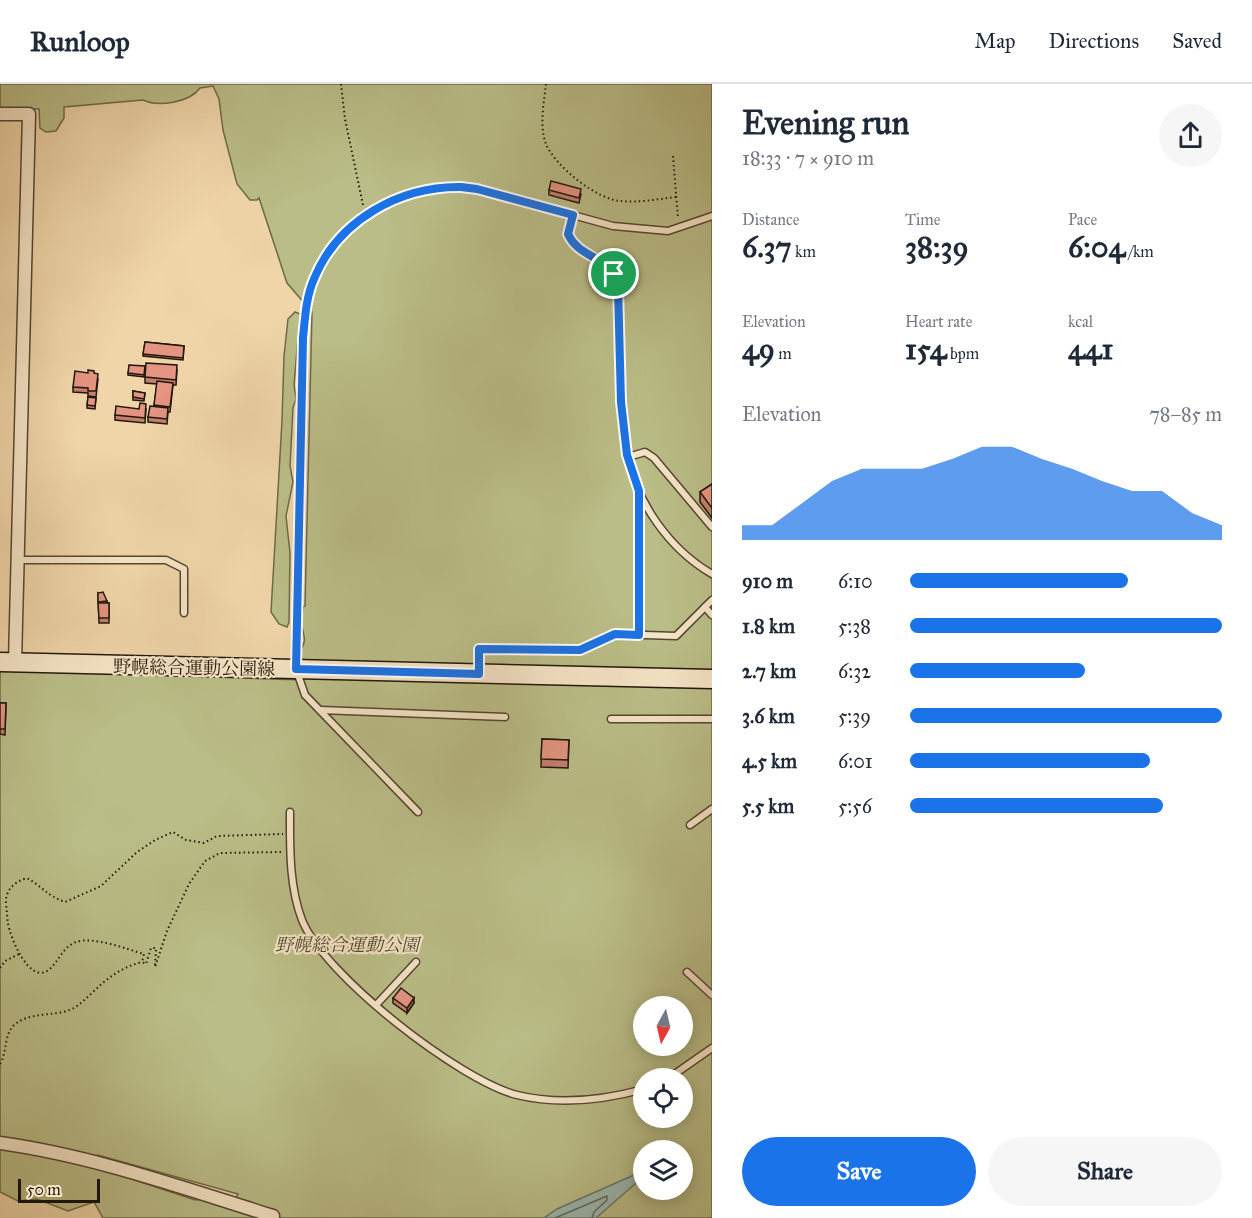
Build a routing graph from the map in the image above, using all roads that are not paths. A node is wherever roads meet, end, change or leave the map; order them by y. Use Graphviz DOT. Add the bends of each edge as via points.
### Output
graph roads {
  1 [pos="0,114"];
  2 [pos="573,215"];
  3 [pos="712,216"];
  4 [pos="628,457"];
  5 [pos="639,491"];
  6 [pos="712,527"];
  7 [pos="18,560"];
  8 [pos="712,574"];
  9 [pos="712,600"];
  10 [pos="705,607"];
  11 [pos="184,613"];
  12 [pos="712,615"];
  13 [pos="639,635"];
  14 [pos="8,662"];
  15 [pos="296,669"];
  16 [pos="479,674"];
  17 [pos="712,679"];
  18 [pos="319,710"];
  19 [pos="505,717"];
  20 [pos="611,719"];
  21 [pos="712,719"];
  22 [pos="712,809"];
  23 [pos="290,812"];
  24 [pos="418,812"];
  25 [pos="690,825"];
  26 [pos="416,962"];
  27 [pos="687,972"];
  28 [pos="712,995"];
  29 [pos="376,1005"];
  30 [pos="712,1048"];
  31 [pos="683,1068"];
  32 [pos="633,1092"];
  33 [pos="0,1143"];
  34 [pos="273,1216"];
  1 -- 7 [label="street" via="29,114"];
  2 -- 3 [label="lane" via="613,226 668,231"];
  2 -- 4 [label="lane" via="568,234 571,240 607,266 618,287 621,402"];
  2 -- 15 [label="lane" via="477,189 443,187 406,195 365,214 322,263 305,313 303,338"];
  4 -- 5 [label="lane"];
  4 -- 6 [label="lane" via="645,452 654,458"];
  5 -- 8 [label="lane" via="669,540"];
  5 -- 13 [label="lane"];
  7 -- 11 [label="lane" via="166,560 184,569"];
  7 -- 14 [label="street"];
  9 -- 10 [label="lane"];
  10 -- 12 [label="lane"];
  10 -- 13 [label="lane" via="676,636"];
  13 -- 16 [label="lane" via="615,634 580,650 479,649"];
  14 -- 15 [label="main road, 野幌総合運動公園線"];
  15 -- 16 [label="main road, 野幌総合運動公園線"];
  15 -- 18 [label="lane" via="305,695"];
  16 -- 17 [label="main road, 野幌総合運動公園線"];
  18 -- 19 [label="lane"];
  18 -- 24 [label="lane"];
  20 -- 21 [label="lane"];
  22 -- 25 [label="lane"];
  23 -- 29 [label="lane" via="295,895 303,921 334,966"];
  26 -- 29 [label="lane"];
  27 -- 28 [label="lane"];
  29 -- 32 [label="lane" via="448,1062 517,1095 558,1100 616,1097"];
  30 -- 31 [label="lane"];
  33 -- 34 [label="street" via="68,1155"];
}
